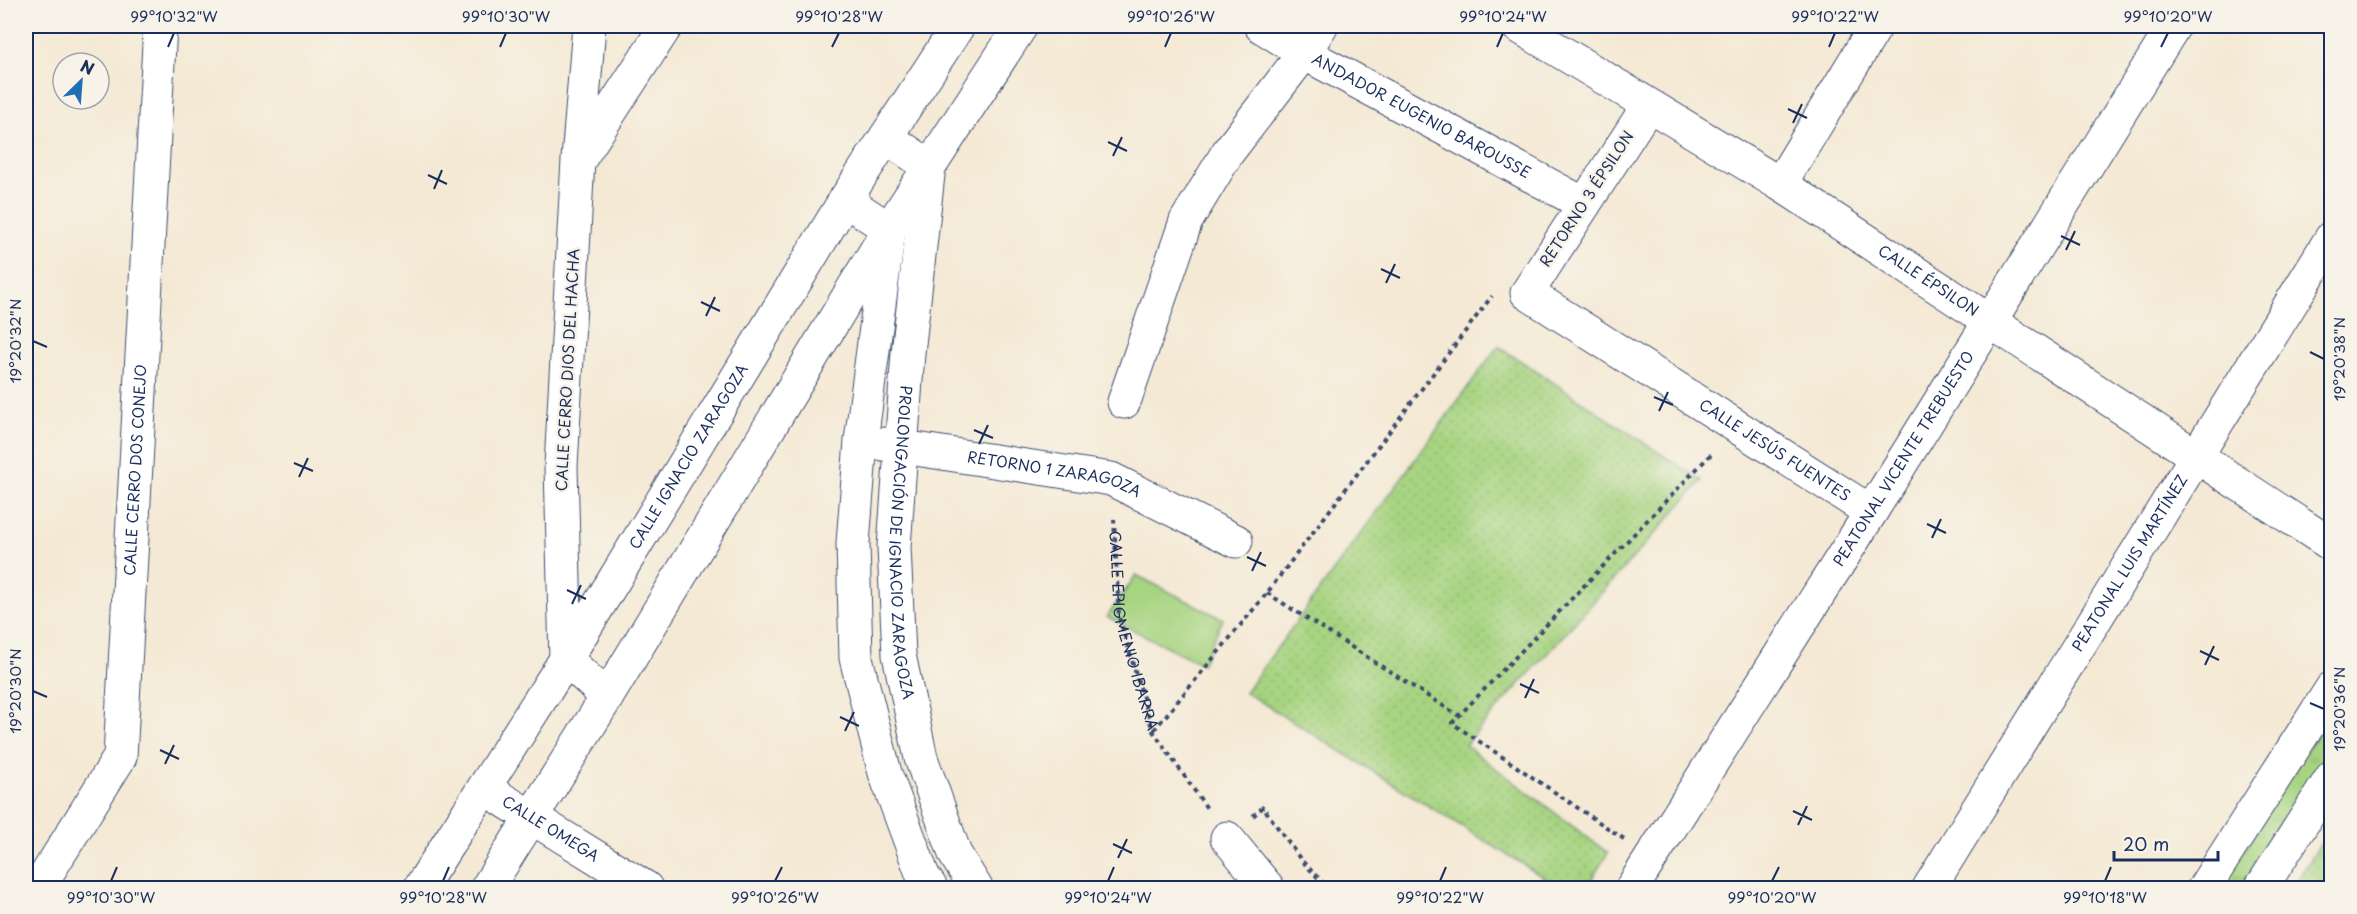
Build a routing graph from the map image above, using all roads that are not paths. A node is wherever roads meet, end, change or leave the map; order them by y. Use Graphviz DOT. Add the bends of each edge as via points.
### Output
graph roads {
  1 [pos="160,26"];
  2 [pos="589,26"];
  3 [pos="666,26"];
  4 [pos="958,26"];
  5 [pos="1021,26"];
  6 [pos="1261,26"];
  7 [pos="1518,26"];
  8 [pos="1876,26"];
  9 [pos="2174,26"];
  10 [pos="1312,39"];
  11 [pos="1648,106"];
  12 [pos="886,137"];
  13 [pos="578,160"];
  14 [pos="929,166"];
  15 [pos="1780,184"];
  16 [pos="845,200"];
  17 [pos="1584,204"];
  18 [pos="889,229"];
  19 [pos="2331,237"];
  20 [pos="1527,293"];
  21 [pos="1988,322"];
  22 [pos="1124,402"];
  23 [pos="861,441"];
  24 [pos="903,447"];
  25 [pos="2197,457"];
  26 [pos="1871,512"];
  27 [pos="1236,541"];
  28 [pos="2331,545"];
  29 [pos="566,658"];
  30 [pos="2331,688"];
  31 [pos="607,697"];
  32 [pos="2331,777"];
  33 [pos="484,788"];
  34 [pos="532,818"];
  35 [pos="1227,838"];
  36 [pos="38,888"];
  37 [pos="420,888"];
  38 [pos="487,888"];
  39 [pos="646,888"];
  40 [pos="931,888"];
  41 [pos="976,888"];
  42 [pos="1268,888"];
  43 [pos="1632,888"];
  44 [pos="1929,888"];
  45 [pos="2204,888"];
  46 [pos="2261,888"];
  1 -- 36 [label="street, CALLE CERRO DOS CONEJO" via="120,757"];
  2 -- 13 [label="street, CALLE CERRO DIOS DEL HACHA"];
  3 -- 13 [label="street"];
  4 -- 12 [label="street, CALLE IGNACIO ZARAGOZA"];
  5 -- 14 [label="street"];
  6 -- 10 [label="street, ANDADOR EUGENIO BAROUSSE"];
  7 -- 11 [label="street, CALLE ÉPSILON"];
  8 -- 15 [label="street"];
  9 -- 21 [label="street, PEATONAL VICENTE TREBUESTO"];
  10 -- 17 [label="street, ANDADOR EUGENIO BAROUSSE"];
  10 -- 22 [label="street" via="1228,152 1186,221"];
  11 -- 15 [label="street, CALLE ÉPSILON"];
  11 -- 17 [label="street, RETORNO 3 ÉPSILON"];
  12 -- 14 [label="street"];
  12 -- 16 [label="street, CALLE IGNACIO ZARAGOZA"];
  13 -- 29 [label="street, CALLE CERRO DIOS DEL HACHA" via="561,466"];
  14 -- 18 [label="street"];
  14 -- 24 [label="street, PROLONGACIÓN DE IGNACIO ZARAGOZA" via="908,353"];
  15 -- 21 [label="street, CALLE ÉPSILON"];
  16 -- 18 [label="street"];
  16 -- 29 [label="street, CALLE IGNACIO ZARAGOZA"];
  17 -- 20 [label="street, RETORNO 3 ÉPSILON"];
  18 -- 23 [label="street"];
  18 -- 31 [label="street"];
  19 -- 25 [label="street, PEATONAL LUIS MARTÍNEZ"];
  20 -- 26 [label="street, CALLE JESÚS FUENTES"];
  21 -- 25 [label="street, CALLE ÉPSILON"];
  21 -- 26 [label="street, PEATONAL VICENTE TREBUESTO"];
  23 -- 24 [label="street, RETORNO 1 ZARAGOZA"];
  23 -- 40 [label="street" via="853,543 856,658 885,773"];
  24 -- 27 [label="street, RETORNO 1 ZARAGOZA" via="1111,479"];
  24 -- 41 [label="street, PROLONGACIÓN DE IGNACIO ZARAGOZA" via="894,547 899,655 921,758 955,854"];
  25 -- 28 [label="street, CALLE ÉPSILON"];
  25 -- 44 [label="street, PEATONAL LUIS MARTÍNEZ"];
  26 -- 43 [label="street, PEATONAL VICENTE TREBUESTO"];
  29 -- 31 [label="street"];
  29 -- 33 [label="street, CALLE IGNACIO ZARAGOZA"];
  30 -- 45 [label="street"];
  31 -- 34 [label="street"];
  32 -- 46 [label="street"];
  33 -- 34 [label="street, CALLE OMEGA"];
  33 -- 37 [label="street, CALLE IGNACIO ZARAGOZA"];
  34 -- 38 [label="street"];
  34 -- 39 [label="street, CALLE OMEGA"];
  35 -- 42 [label="street"];
}
